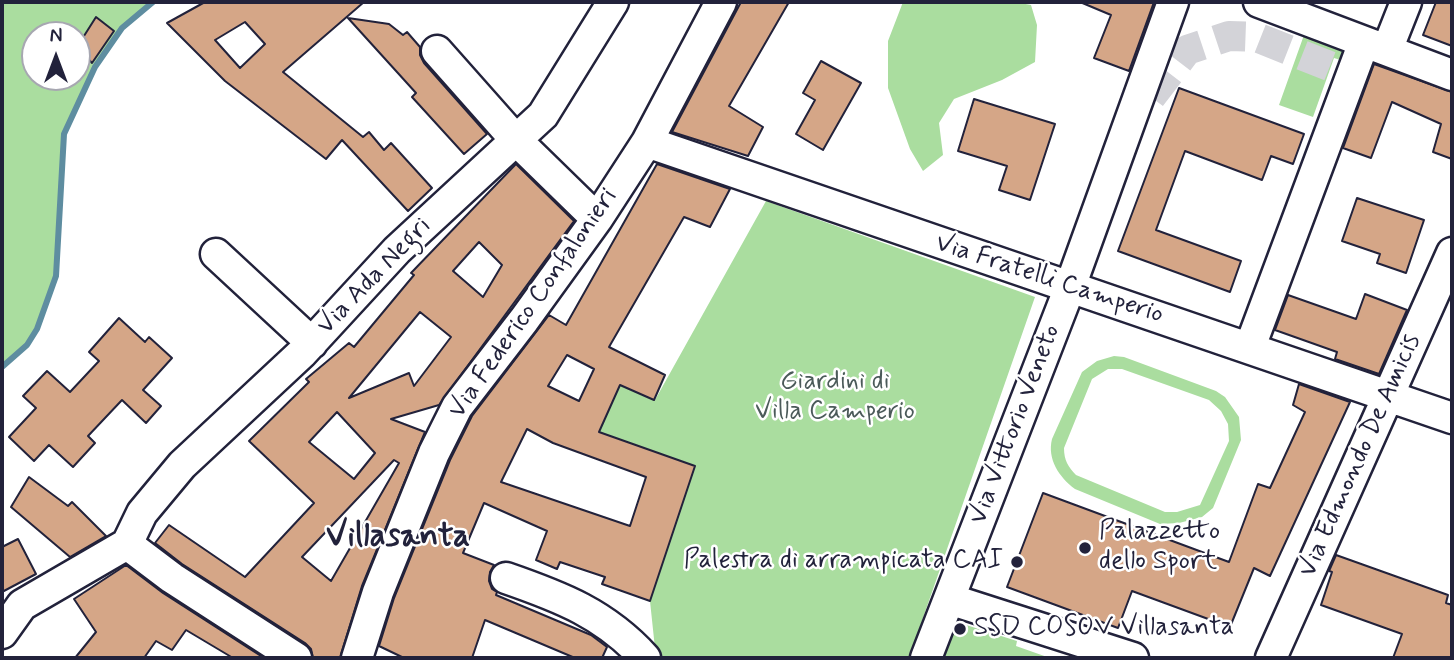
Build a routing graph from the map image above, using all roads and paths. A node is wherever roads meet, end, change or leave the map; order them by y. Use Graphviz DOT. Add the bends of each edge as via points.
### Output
graph roads {
  1 [pos="613,2"];
  2 [pos="721,2"];
  3 [pos="1173,2"];
  4 [pos="1259,2"];
  5 [pos="1406,2"];
  6 [pos="1375,46"];
  7 [pos="437,51"];
  8 [pos="1337,69"];
  9 [pos="1452,75"];
  10 [pos="515,139"];
  11 [pos="647,142"];
  12 [pos="1327,142"];
  13 [pos="597,219"];
  14 [pos="1452,253"];
  15 [pos="216,254"];
  16 [pos="1070,287"];
  17 [pos="312,343"];
  18 [pos="1250,347"];
  19 [pos="1387,395"];
  20 [pos="1452,418"];
  21 [pos="127,544"];
  22 [pos="506,578"];
  23 [pos="949,599"];
  24 [pos="2,633"];
  25 [pos="296,658"];
  26 [pos="357,658"];
  27 [pos="645,658"];
  28 [pos="926,658"];
  29 [pos="1133,658"];
  30 [pos="1271,658"];
  1 -- 10 [label="street, Via Ada Negri" via="543,115"];
  2 -- 11 [label="street, Via Federico Confalonieri"];
  3 -- 16 [label="street, Via Vittorio Veneto" via="1149,84 1114,164"];
  4 -- 6 [label="street"];
  5 -- 6 [label="street"];
  6 -- 9 [label="street"];
  6 -- 12 [label="street"];
  7 -- 10 [label="street"];
  8 -- 12 [label="street" via="1323,113"];
  10 -- 13 [label="street"];
  10 -- 17 [label="street, Via Ada Negri" via="397,250"];
  11 -- 13 [label="street, Via Federico Confalonieri"];
  11 -- 16 [label="street, Via Fratelli Camperio"];
  12 -- 18 [label="street"];
  13 -- 26 [label="street, Via Federico Confalonieri" via="457,407 378,592"];
  14 -- 19 [label="street, Via Edmondo De Amicis"];
  15 -- 17 [label="street"];
  16 -- 18 [label="street, Via Fratelli Camperio"];
  16 -- 23 [label="street, Via Vittorio Veneto"];
  17 -- 21 [label="street, Via Ada Negri" via="182,465 142,513"];
  18 -- 19 [label="street, Via Fratelli Camperio"];
  19 -- 20 [label="street, Via Fratelli Camperio"];
  19 -- 30 [label="street, Via Edmondo De Amicis"];
  21 -- 24 [label="street" via="22,606"];
  21 -- 25 [label="street"];
  22 -- 27 [label="street" via="606,621"];
  23 -- 28 [label="street, Via Vittorio Veneto"];
  23 -- 29 [label="street"];
}
